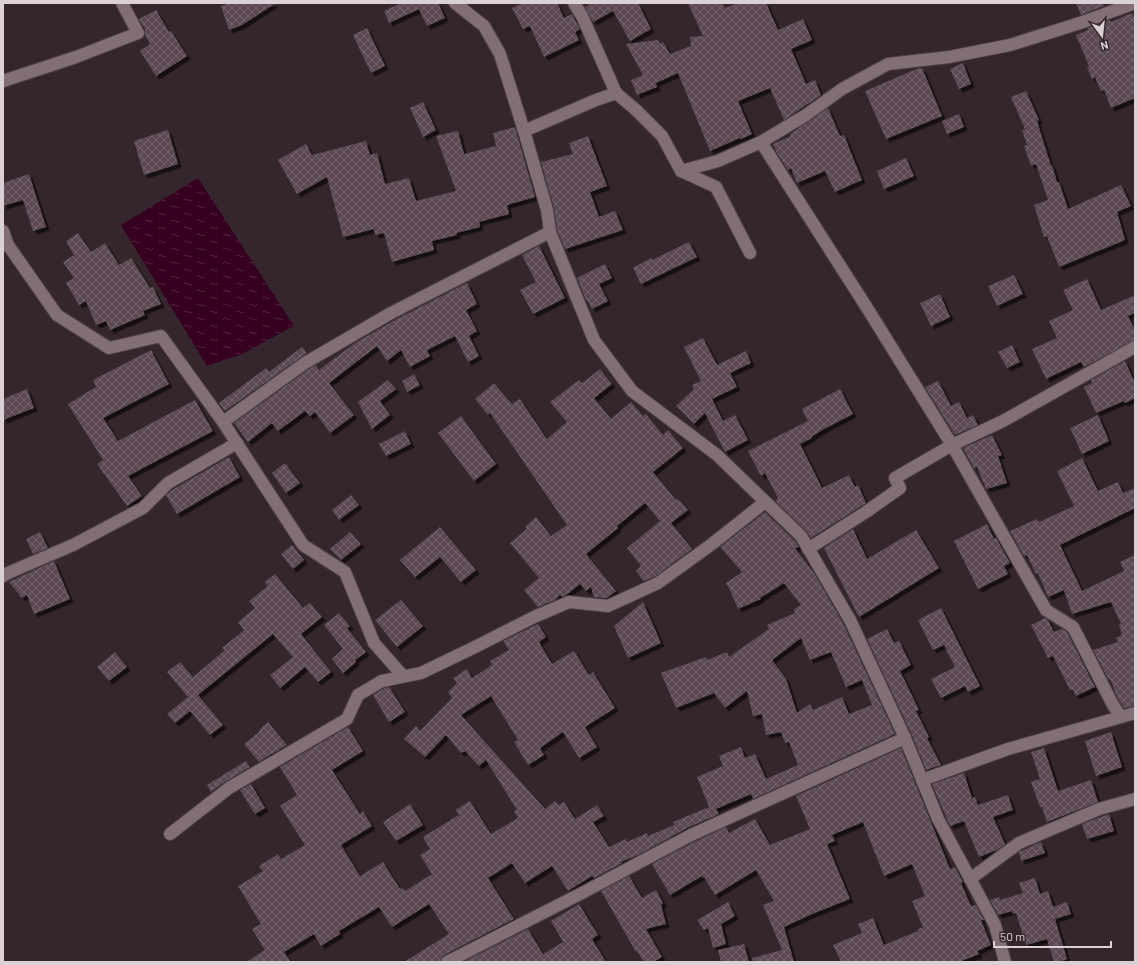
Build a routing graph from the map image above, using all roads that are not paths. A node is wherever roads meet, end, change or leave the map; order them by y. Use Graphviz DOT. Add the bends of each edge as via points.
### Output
graph roads {
  1 [pos="122,3"];
  2 [pos="455,3"];
  3 [pos="574,3"];
  4 [pos="1135,3"];
  5 [pos="3,81"];
  6 [pos="616,93"];
  7 [pos="524,132"];
  8 [pos="761,142"];
  9 [pos="681,171"];
  10 [pos="3,231"];
  11 [pos="550,232"];
  12 [pos="5,245"];
  13 [pos="750,253"];
  14 [pos="1135,347"];
  15 [pos="223,422"];
  16 [pos="237,443"];
  17 [pos="952,445"];
  18 [pos="765,502"];
  19 [pos="808,549"];
  20 [pos="3,576"];
  21 [pos="403,676"];
  22 [pos="1135,713"];
  23 [pos="1122,717"];
  24 [pos="905,738"];
  25 [pos="922,780"];
  26 [pos="1135,799"];
  27 [pos="170,834"];
  28 [pos="970,879"];
  29 [pos="447,962"];
  30 [pos="1005,962"];
  1 -- 5 [label="street" via="138,34"];
  2 -- 7 [label="street" via="484,26 500,54"];
  3 -- 6 [label="street"];
  4 -- 8 [label="street" via="1010,45 949,57 888,64 842,89 806,115"];
  6 -- 7 [label="street"];
  6 -- 9 [label="street" via="662,136"];
  7 -- 11 [label="street"];
  8 -- 9 [label="street" via="718,161"];
  8 -- 17 [label="street"];
  9 -- 13 [label="street" via="716,187"];
  10 -- 12 [label="street"];
  11 -- 15 [label="street" via="391,313 305,363"];
  11 -- 18 [label="street" via="594,340 632,391 717,455"];
  12 -- 15 [label="street" via="57,315 109,348 161,336"];
  14 -- 17 [label="street" via="1003,421"];
  15 -- 16 [label="street"];
  16 -- 20 [label="street" via="168,483 142,508 73,546"];
  16 -- 21 [label="street" via="302,545 345,572 374,643"];
  17 -- 19 [label="street" via="895,478 900,488"];
  17 -- 23 [label="street" via="1046,610 1073,627"];
  18 -- 19 [label="street" via="801,536"];
  18 -- 21 [label="street" via="658,583 608,606 569,602 421,673"];
  19 -- 24 [label="street" via="850,620"];
  21 -- 27 [label="street" via="382,681 358,695 347,719 229,788"];
  22 -- 23 [label="street"];
  23 -- 25 [label="street" via="1008,750"];
  24 -- 25 [label="street"];
  24 -- 29 [label="street" via="691,835"];
  25 -- 28 [label="street" via="938,819"];
  26 -- 28 [label="street" via="1099,809 1019,843"];
  28 -- 30 [label="street" via="995,925"];
}
